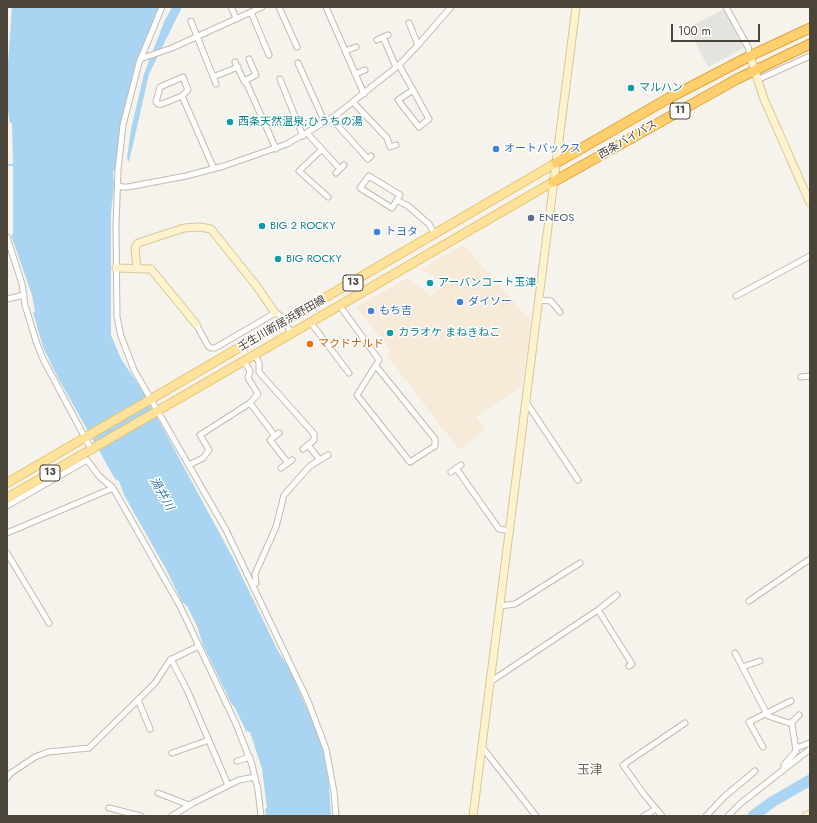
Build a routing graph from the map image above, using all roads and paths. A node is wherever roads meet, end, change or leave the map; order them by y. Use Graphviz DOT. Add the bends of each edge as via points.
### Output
graph roads {
  1 [pos="162,7"];
  2 [pos="231,7"];
  3 [pos="262,7"];
  4 [pos="279,7"];
  5 [pos="326,7"];
  6 [pos="451,7"];
  7 [pos="576,7"];
  8 [pos="726,7"];
  9 [pos="251,12"];
  10 [pos="236,18"];
  11 [pos="191,21"];
  12 [pos="409,23"];
  13 [pos="810,28"];
  14 [pos="388,35"];
  15 [pos="196,36"];
  16 [pos="383,37"];
  17 [pos="377,40"];
  18 [pos="810,44"];
  19 [pos="418,45"];
  20 [pos="297,47"];
  21 [pos="356,47"];
  22 [pos="345,51"];
  23 [pos="269,55"];
  24 [pos="750,56"];
  25 [pos="810,56"];
  26 [pos="140,59"];
  27 [pos="249,59"];
  28 [pos="298,63"];
  29 [pos="397,66"];
  30 [pos="365,70"];
  31 [pos="754,70"];
  32 [pos="355,74"];
  33 [pos="213,77"];
  34 [pos="280,79"];
  35 [pos="757,80"];
  36 [pos="244,81"];
  37 [pos="216,84"];
  38 [pos="413,90"];
  39 [pos="364,94"];
  40 [pos="182,96"];
  41 [pos="353,102"];
  42 [pos="331,118"];
  43 [pos="325,123"];
  44 [pos="305,134"];
  45 [pos="396,145"];
  46 [pos="276,149"];
  47 [pos="321,150"];
  48 [pos="371,156"];
  49 [pos="556,163"];
  50 [pos="214,169"];
  51 [pos="340,169"];
  52 [pos="553,182"];
  53 [pos="118,185"];
  54 [pos="328,197"];
  55 [pos="397,200"];
  56 [pos="810,203"];
  57 [pos="435,235"];
  58 [pos="7,237"];
  59 [pos="810,256"];
  60 [pos="116,268"];
  61 [pos="137,269"];
  62 [pos="24,295"];
  63 [pos="736,296"];
  64 [pos="7,299"];
  65 [pos="539,300"];
  66 [pos="340,306"];
  67 [pos="560,312"];
  68 [pos="275,313"];
  69 [pos="285,322"];
  70 [pos="311,323"];
  71 [pos="196,324"];
  72 [pos="292,334"];
  73 [pos="255,355"];
  74 [pos="244,361"];
  75 [pos="376,366"];
  76 [pos="349,373"];
  77 [pos="810,376"];
  78 [pos="801,377"];
  79 [pos="151,400"];
  80 [pos="526,402"];
  81 [pos="250,403"];
  82 [pos="157,411"];
  83 [pos="86,437"];
  84 [pos="92,449"];
  85 [pos="328,455"];
  86 [pos="292,460"];
  87 [pos="319,460"];
  88 [pos="288,463"];
  89 [pos="189,465"];
  90 [pos="281,468"];
  91 [pos="452,472"];
  92 [pos="578,480"];
  93 [pos="7,483"];
  94 [pos="113,488"];
  95 [pos="7,498"];
  96 [pos="7,506"];
  97 [pos="509,531"];
  98 [pos="7,533"];
  99 [pos="7,553"];
  100 [pos="810,559"];
  101 [pos="580,563"];
  102 [pos="257,593"];
  103 [pos="618,595"];
  104 [pos="749,600"];
  105 [pos="500,606"];
  106 [pos="598,610"];
  107 [pos="49,623"];
  108 [pos="199,646"];
  109 [pos="735,653"];
  110 [pos="171,659"];
  111 [pos="760,661"];
  112 [pos="629,666"];
  113 [pos="742,667"];
  114 [pos="490,682"];
  115 [pos="138,700"];
  116 [pos="791,701"];
  117 [pos="766,712"];
  118 [pos="800,715"];
  119 [pos="685,723"];
  120 [pos="791,723"];
  121 [pos="150,729"];
  122 [pos="209,740"];
  123 [pos="810,743"];
  124 [pos="482,747"];
  125 [pos="763,747"];
  126 [pos="796,748"];
  127 [pos="810,748"];
  128 [pos="172,753"];
  129 [pos="250,757"];
  130 [pos="237,761"];
  131 [pos="784,768"];
  132 [pos="754,771"];
  133 [pos="255,777"];
  134 [pos="7,778"];
  135 [pos="228,786"];
  136 [pos="158,793"];
  137 [pos="189,805"];
  138 [pos="109,808"];
  139 [pos="656,809"];
  140 [pos="810,814"];
  141 [pos="140,816"];
  142 [pos="172,816"];
  143 [pos="261,816"];
  144 [pos="336,816"];
  145 [pos="473,816"];
  146 [pos="536,816"];
  147 [pos="644,816"];
  148 [pos="662,816"];
  149 [pos="706,816"];
  150 [pos="728,816"];
  151 [pos="806,816"];
  1 -- 26 [label="street"];
  2 -- 10 [label="street"];
  3 -- 9 [label="street"];
  4 -- 20 [label="street"];
  5 -- 22 [label="street"];
  6 -- 19 [label="street"];
  7 -- 49 [label="street"];
  8 -- 24 [label="street" via="748,47"];
  9 -- 10 [label="street"];
  9 -- 23 [label="street"];
  10 -- 15 [label="street"];
  11 -- 15 [label="street"];
  12 -- 19 [label="street"];
  13 -- 24 [label="highway, 西条バイパス / 11"];
  14 -- 16 [label="street"];
  15 -- 26 [label="street" via="160,53"];
  15 -- 33 [label="street"];
  16 -- 17 [label="street"];
  16 -- 29 [label="street"];
  18 -- 31 [label="highway, 西条バイパス / 11"];
  19 -- 29 [label="street"];
  21 -- 22 [label="street"];
  22 -- 32 [label="street"];
  24 -- 31 [label="street"];
  24 -- 49 [label="highway, 西条バイパス / 11" via="669,98"];
  25 -- 35 [label="street"];
  26 -- 53 [label="street" via="122,125"];
  27 -- 36 [label="street" via="256,75"];
  28 -- 43 [label="street"];
  29 -- 38 [label="street"];
  29 -- 39 [label="street"];
  30 -- 32 [label="street"];
  31 -- 35 [label="street"];
  31 -- 52 [label="highway, 西条バイパス / 11"];
  32 -- 39 [label="street"];
  33 -- 36 [label="street" via="236,64"];
  33 -- 37 [label="street"];
  34 -- 44 [label="street"];
  35 -- 56 [label="street"];
  36 -- 46 [label="street"];
  38 -- 38 [label="street" via="429,119 419,126 398,100"];
  39 -- 41 [label="street"];
  40 -- 40 [label="street" via="188,90 183,77 160,87 156,102 162,104"];
  40 -- 50 [label="street"];
  41 -- 42 [label="street"];
  41 -- 45 [label="street" via="387,138 390,147"];
  42 -- 43 [label="street"];
  42 -- 48 [label="street" via="368,159"];
  43 -- 44 [label="street"];
  44 -- 46 [label="street"];
  44 -- 47 [label="street"];
  46 -- 50 [label="street"];
  47 -- 51 [label="street"];
  47 -- 54 [label="street" via="299,170"];
  49 -- 52 [label="street"];
  49 -- 57 [label="main road, 壬生川新居浜野田線 / 13"];
  50 -- 53 [label="street" via="128,187"];
  52 -- 65 [label="street"];
  52 -- 66 [label="main road, 壬生川新居浜野田線 / 13"];
  53 -- 60 [label="street"];
  55 -- 55 [label="street" via="392,208 360,188 369,176 400,195"];
  55 -- 57 [label="street" via="429,224"];
  57 -- 69 [label="main road, 壬生川新居浜野田線 / 13"];
  58 -- 62 [label="street"];
  59 -- 63 [label="street"];
  60 -- 61 [label="street"];
  60 -- 79 [label="street" via="117,317 121,336 134,370"];
  61 -- 68 [label="street" via="135,248 138,243 184,228 211,229"];
  61 -- 71 [label="street" via="151,269"];
  62 -- 64 [label="street"];
  62 -- 83 [label="street" via="43,359"];
  65 -- 67 [label="street" via="551,300"];
  65 -- 80 [label="street"];
  66 -- 70 [label="main road, 壬生川新居浜野田線 / 13"];
  66 -- 75 [label="street" via="380,360"];
  68 -- 69 [label="street" via="280,314"];
  68 -- 71 [label="street" via="215,348 208,346"];
  69 -- 72 [label="street"];
  69 -- 79 [label="main road, 壬生川新居浜野田線 / 13"];
  70 -- 72 [label="main road, 壬生川新居浜野田線 / 13"];
  70 -- 76 [label="street"];
  72 -- 73 [label="main road, 壬生川新居浜野田線 / 13"];
  73 -- 74 [label="main road, 壬生川新居浜野田線 / 13"];
  73 -- 87 [label="street" via="259,363 259,372 314,434 314,440 306,447"];
  74 -- 81 [label="street" via="250,372 248,378 258,394"];
  74 -- 82 [label="main road, 壬生川新居浜野田線 / 13"];
  75 -- 75 [label="street" via="358,395 410,462 435,446 435,438"];
  77 -- 78 [label="street"];
  79 -- 82 [label="street"];
  79 -- 83 [label="main road, 壬生川新居浜野田線 / 13"];
  80 -- 92 [label="street"];
  80 -- 97 [label="street"];
  81 -- 88 [label="street" via="277,434 270,440"];
  81 -- 89 [label="street" via="200,435 209,450 208,454"];
  82 -- 84 [label="main road, 壬生川新居浜野田線 / 13"];
  82 -- 89 [label="street"];
  83 -- 84 [label="street"];
  83 -- 93 [label="main road, 壬生川新居浜野田線 / 13"];
  84 -- 95 [label="main road, 壬生川新居浜野田線 / 13"];
  85 -- 87 [label="street"];
  86 -- 88 [label="street"];
  87 -- 102 [label="street" via="310,466 282,498 276,527 255,574 259,590"];
  88 -- 90 [label="street"];
  89 -- 102 [label="street" via="226,530"];
  91 -- 97 [label="street" via="459,466 499,529"];
  94 -- 96 [label="street" via="99,476 87,460"];
  94 -- 98 [label="street"];
  94 -- 108 [label="street" via="159,567"];
  97 -- 105 [label="street"];
  99 -- 107 [label="street"];
  100 -- 104 [label="street"];
  101 -- 105 [label="street" via="515,604"];
  102 -- 144 [label="street" via="316,720 330,768"];
  103 -- 106 [label="street"];
  105 -- 114 [label="street"];
  106 -- 112 [label="street" via="632,664"];
  106 -- 114 [label="street"];
  108 -- 110 [label="street"];
  108 -- 129 [label="street"];
  109 -- 113 [label="street"];
  110 -- 115 [label="street" via="155,683"];
  110 -- 122 [label="street"];
  111 -- 113 [label="street"];
  113 -- 117 [label="street"];
  114 -- 124 [label="street"];
  115 -- 121 [label="street"];
  115 -- 134 [label="street" via="89,748 48,752 35,757"];
  116 -- 117 [label="street"];
  117 -- 120 [label="street" via="770,718"];
  117 -- 125 [label="street" via="746,724"];
  118 -- 120 [label="street"];
  119 -- 139 [label="street" via="623,765"];
  120 -- 126 [label="street"];
  122 -- 128 [label="street"];
  122 -- 135 [label="street"];
  123 -- 126 [label="street"];
  124 -- 145 [label="street"];
  124 -- 146 [label="street"];
  126 -- 131 [label="street"];
  127 -- 131 [label="street"];
  129 -- 130 [label="street"];
  129 -- 133 [label="street"];
  131 -- 150 [label="street"];
  132 -- 149 [label="street"];
  133 -- 135 [label="street" via="239,780"];
  133 -- 143 [label="street"];
  135 -- 137 [label="street"];
  136 -- 137 [label="street"];
  137 -- 142 [label="street"];
  138 -- 141 [label="street"];
  139 -- 147 [label="street"];
  139 -- 148 [label="street"];
  140 -- 151 [label="street"];
}
